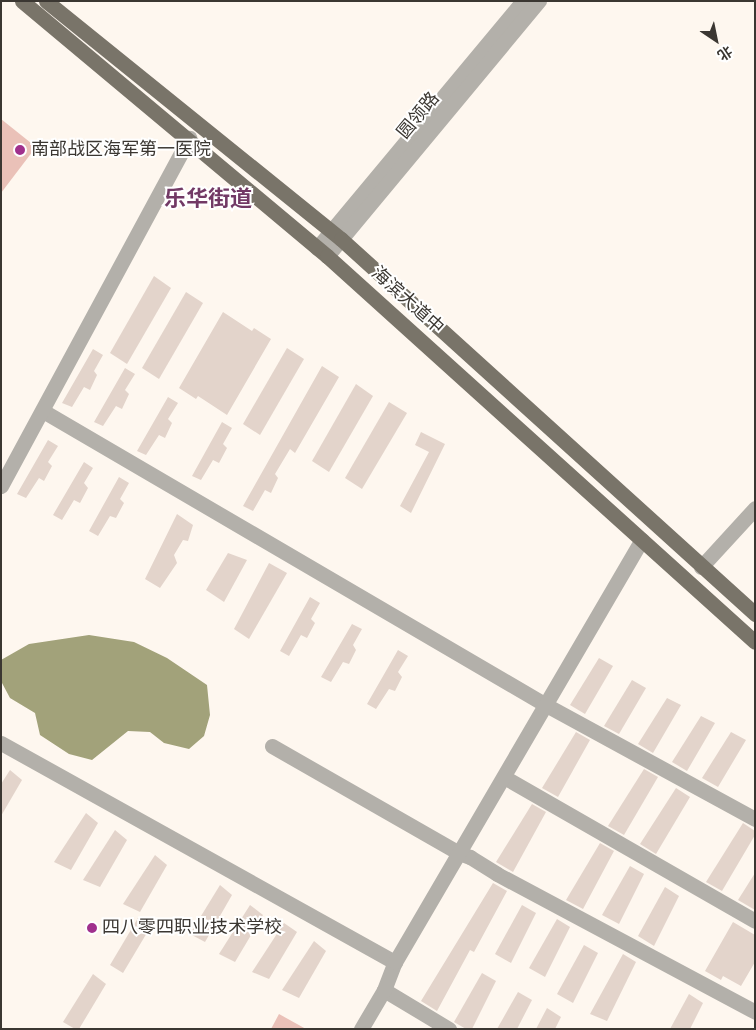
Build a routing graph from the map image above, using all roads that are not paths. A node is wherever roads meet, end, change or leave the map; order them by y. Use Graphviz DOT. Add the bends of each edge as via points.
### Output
graph roads {
  1 [pos="22,1"];
  2 [pos="46,1"];
  3 [pos="523,1"];
  4 [pos="539,1"];
  5 [pos="189,138"];
  6 [pos="336,235"];
  7 [pos="322,252"];
  8 [pos="43,411"];
  9 [pos="1,486"];
  10 [pos="755,508"];
  11 [pos="642,540"];
  12 [pos="701,567"];
  13 [pos="755,614"];
  14 [pos="755,642"];
  15 [pos="546,705"];
  16 [pos="1,743"];
  17 [pos="272,746"];
  18 [pos="504,777"];
  19 [pos="755,819"];
  20 [pos="459,853"];
  21 [pos="755,921"];
  22 [pos="395,962"];
  23 [pos="384,990"];
  24 [pos="755,1012"];
  25 [pos="361,1029"];
  26 [pos="448,1029"];
  1 -- 5 [label="main road, 海滨大道中"];
  2 -- 6 [label="main road, 海滨大道中"];
  3 -- 6 [label="street, 圆领路"];
  4 -- 6 [label="street, 圆领路"];
  5 -- 7 [label="main road, 海滨大道中"];
  5 -- 8 [label="street"];
  6 -- 7 [label="street, 圆领路"];
  6 -- 12 [label="main road, 海滨大道中"];
  7 -- 11 [label="main road, 海滨大道中"];
  8 -- 9 [label="street"];
  8 -- 15 [label="street"];
  10 -- 12 [label="street"];
  11 -- 14 [label="main road, 海滨大道中"];
  11 -- 15 [label="street"];
  12 -- 13 [label="main road, 海滨大道中"];
  15 -- 18 [label="street"];
  15 -- 19 [label="street"];
  16 -- 22 [label="street"];
  17 -- 20 [label="street"];
  18 -- 20 [label="street"];
  18 -- 21 [label="street"];
  20 -- 22 [label="street"];
  20 -- 24 [label="street"];
  22 -- 23 [label="street"];
  23 -- 25 [label="street"];
  23 -- 26 [label="street"];
}
